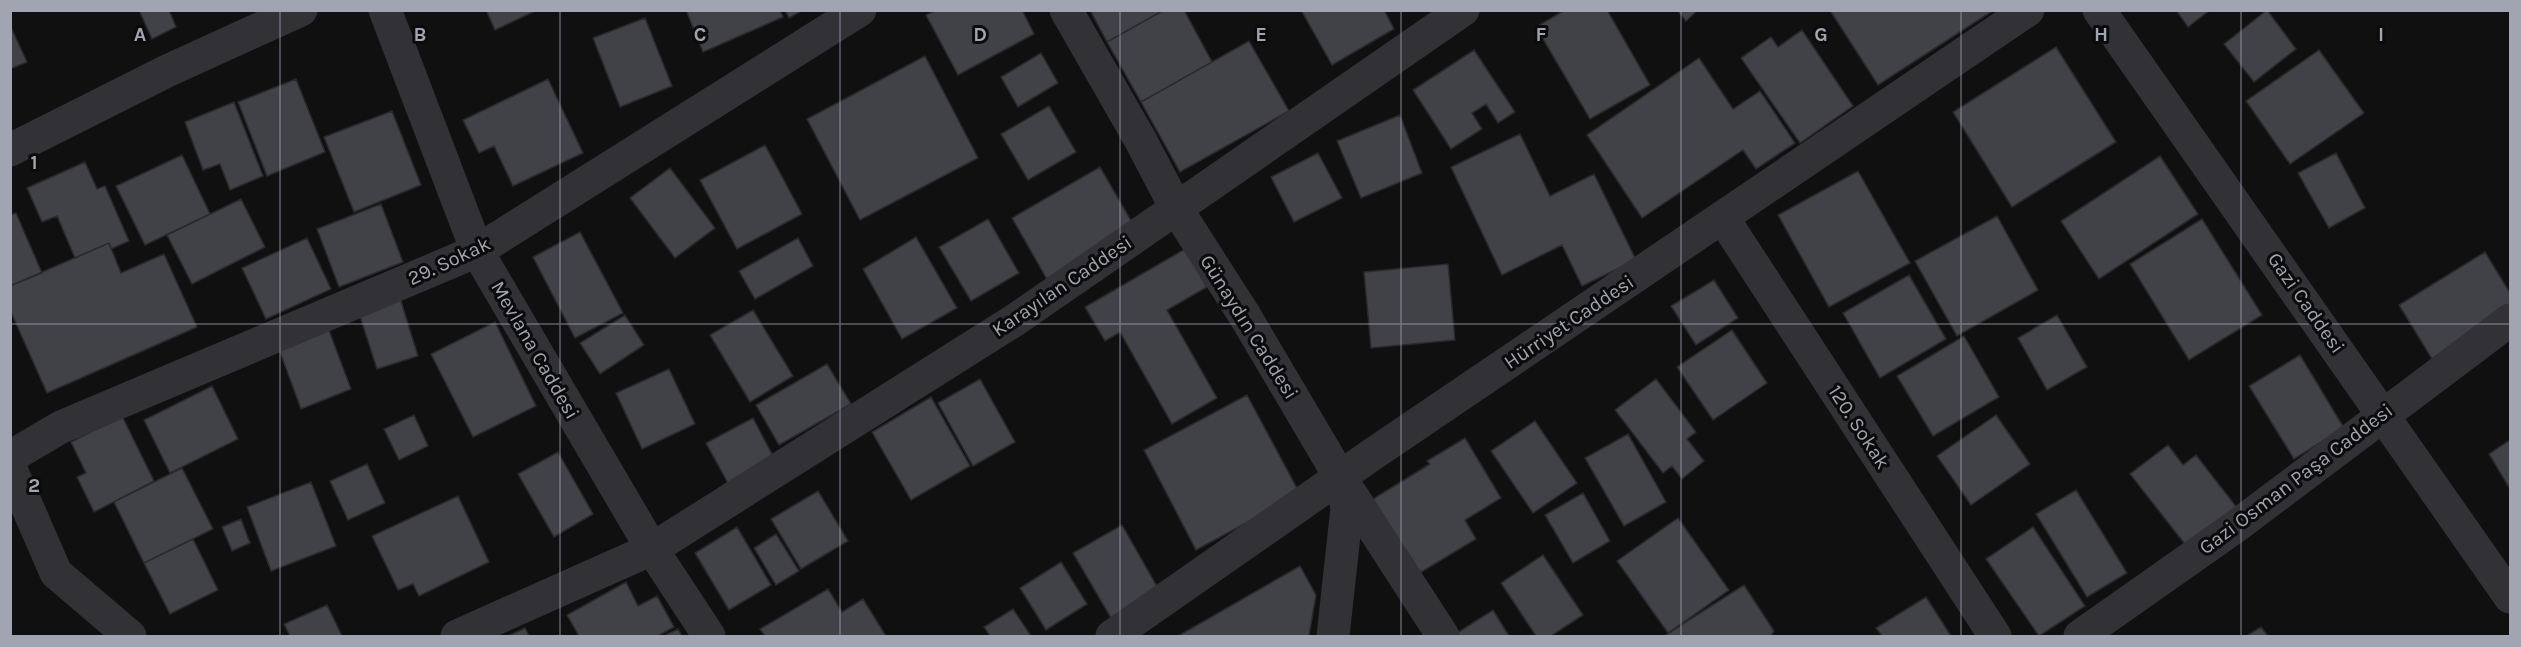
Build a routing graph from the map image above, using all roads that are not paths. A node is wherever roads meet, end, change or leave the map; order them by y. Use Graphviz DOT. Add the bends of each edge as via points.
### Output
graph roads {
  1 [pos="301,10"];
  2 [pos="385,10"];
  3 [pos="860,10"];
  4 [pos="1066,10"];
  5 [pos="1463,10"];
  6 [pos="2028,10"];
  7 [pos="2099,10"];
  8 [pos="10,150"];
  9 [pos="1176,208"];
  10 [pos="1723,218"];
  11 [pos="477,251"];
  12 [pos="2511,320"];
  13 [pos="2384,414"];
  14 [pos="10,457"];
  15 [pos="10,467"];
  16 [pos="1340,477"];
  17 [pos="652,549"];
  18 [pos="2511,597"];
  19 [pos="2090,634"];
  20 [pos="130,636"];
  21 [pos="456,636"];
  22 [pos="709,636"];
  23 [pos="1112,636"];
  24 [pos="1333,636"];
  25 [pos="1443,636"];
  26 [pos="1995,636"];
  1 -- 8 [label="street" via="166,71"];
  2 -- 11 [label="street, Mevlana Caddesi"];
  3 -- 11 [label="street, 29. Sokak"];
  4 -- 9 [label="street, Günaydın Caddesi"];
  5 -- 9 [label="street, Karayılan Caddesi"];
  6 -- 10 [label="street, Hürriyet Caddesi"];
  7 -- 13 [label="street, Gazi Caddesi"];
  9 -- 16 [label="street, Günaydın Caddesi"];
  9 -- 17 [label="street, Karayılan Caddesi" via="1015,320"];
  10 -- 16 [label="street, Hürriyet Caddesi"];
  10 -- 26 [label="street, 120. Sokak"];
  11 -- 14 [label="street, 29. Sokak" via="61,427"];
  11 -- 17 [label="street, Mevlana Caddesi"];
  12 -- 13 [label="street, Gazi Osman Paşa Caddesi"];
  13 -- 18 [label="street, Gazi Caddesi"];
  13 -- 19 [label="street, Gazi Osman Paşa Caddesi"];
  15 -- 20 [label="street" via="56,573"];
  16 -- 23 [label="street, Hürriyet Caddesi"];
  16 -- 24 [label="street" via="1347,508"];
  16 -- 25 [label="street, Günaydın Caddesi"];
  17 -- 21 [label="street, Karayılan Caddesi"];
  17 -- 22 [label="street, Mevlana Caddesi"];
}
